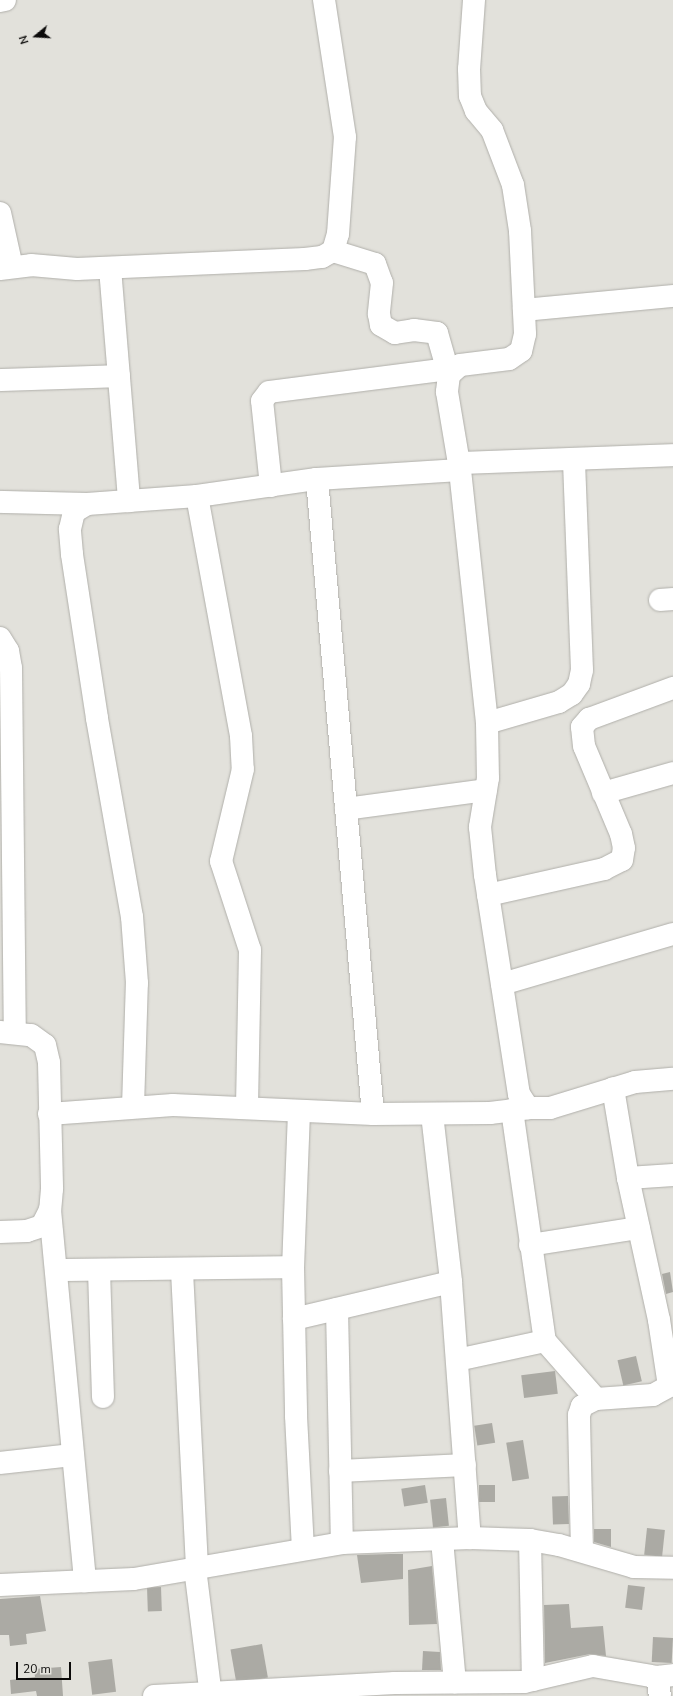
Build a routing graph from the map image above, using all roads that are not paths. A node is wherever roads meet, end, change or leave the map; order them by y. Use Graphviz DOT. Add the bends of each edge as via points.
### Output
graph roads {
  1 [pos="5,0"];
  2 [pos="324,0"];
  3 [pos="474,0"];
  4 [pos="0,2"];
  5 [pos="0,213"];
  6 [pos="333,251"];
  7 [pos="6,268"];
  8 [pos="110,268"];
  9 [pos="673,296"];
  10 [pos="524,310"];
  11 [pos="448,372"];
  12 [pos="119,376"];
  13 [pos="0,380"];
  14 [pos="673,455"];
  15 [pos="574,459"];
  16 [pos="460,467"];
  17 [pos="317,479"];
  18 [pos="271,486"];
  19 [pos="197,496"];
  20 [pos="130,501"];
  21 [pos="0,502"];
  22 [pos="87,504"];
  23 [pos="0,638"];
  24 [pos="673,688"];
  25 [pos="559,702"];
  26 [pos="487,723"];
  27 [pos="581,737"];
  28 [pos="673,773"];
  29 [pos="486,790"];
  30 [pos="603,793"];
  31 [pos="346,809"];
  32 [pos="488,895"];
  33 [pos="673,934"];
  34 [pos="502,984"];
  35 [pos="7,1032"];
  36 [pos="673,1078"];
  37 [pos="612,1088"];
  38 [pos="247,1106"];
  39 [pos="133,1107"];
  40 [pos="520,1109"];
  41 [pos="299,1112"];
  42 [pos="49,1114"];
  43 [pos="373,1114"];
  44 [pos="432,1114"];
  45 [pos="673,1175"];
  46 [pos="628,1178"];
  47 [pos="50,1210"];
  48 [pos="639,1228"];
  49 [pos="0,1232"];
  50 [pos="530,1245"];
  51 [pos="293,1267"];
  52 [pos="56,1270"];
  53 [pos="99,1270"];
  54 [pos="182,1271"];
  55 [pos="451,1282"];
  56 [pos="337,1309"];
  57 [pos="666,1319"];
  58 [pos="294,1320"];
  59 [pos="545,1341"];
  60 [pos="457,1360"];
  61 [pos="671,1386"];
  62 [pos="103,1397"];
  63 [pos="596,1399"];
  64 [pos="73,1455"];
  65 [pos="0,1463"];
  66 [pos="465,1465"];
  67 [pos="340,1472"];
  68 [pos="470,1538"];
  69 [pos="442,1540"];
  70 [pos="530,1540"];
  71 [pos="342,1543"];
  72 [pos="303,1548"];
  73 [pos="582,1551"];
  74 [pos="196,1567"];
  75 [pos="673,1568"];
  76 [pos="85,1581"];
  77 [pos="0,1585"];
  78 [pos="664,1683"];
  79 [pos="529,1686"];
  80 [pos="467,1687"];
  81 [pos="396,1689"];
  82 [pos="211,1694"];
  83 [pos="154,1696"];
  1 -- 4 [label="street"];
  2 -- 6 [label="street" via="345,137 338,234"];
  3 -- 10 [label="street" via="468,69 470,96 476,111 492,130 513,185 520,231"];
  5 -- 7 [label="street"];
  6 -- 8 [label="street" via="322,258"];
  6 -- 11 [label="street" via="375,264 382,283 379,314 381,325 395,333 414,330 437,333"];
  7 -- 8 [label="street" via="44,264 77,269"];
  8 -- 12 [label="street"];
  9 -- 10 [label="street"];
  10 -- 11 [label="street" via="525,334 521,351 509,359 460,365"];
  11 -- 16 [label="street" via="446,392"];
  11 -- 18 [label="street" via="269,392 262,401"];
  12 -- 13 [label="street"];
  12 -- 20 [label="street"];
  14 -- 15 [label="street"];
  15 -- 16 [label="street"];
  15 -- 25 [label="street" via="582,670 572,694"];
  16 -- 17 [label="street"];
  16 -- 26 [label="street"];
  17 -- 18 [label="street"];
  17 -- 31 [label="street"];
  18 -- 19 [label="street"];
  19 -- 20 [label="street"];
  19 -- 38 [label="street" via="241,736 243,769 221,860 250,950"];
  20 -- 22 [label="street"];
  21 -- 22 [label="street"];
  22 -- 39 [label="street" via="74,512 70,529 97,718 132,917 137,983"];
  23 -- 35 [label="street" via="8,651 11,668"];
  24 -- 27 [label="street" via="589,719 582,727"];
  25 -- 26 [label="street"];
  25 -- 27 [label="street"];
  26 -- 29 [label="street"];
  27 -- 30 [label="street"];
  28 -- 30 [label="street"];
  29 -- 31 [label="street"];
  29 -- 32 [label="street" via="480,828"];
  30 -- 32 [label="street" via="624,848 622,860 615,866"];
  31 -- 43 [label="street"];
  32 -- 34 [label="street"];
  33 -- 34 [label="street"];
  34 -- 40 [label="street"];
  35 -- 42 [label="street" via="31,1035 45,1045 49,1063"];
  36 -- 37 [label="street"];
  37 -- 40 [label="street" via="569,1104"];
  37 -- 46 [label="street"];
  38 -- 39 [label="street"];
  38 -- 41 [label="street"];
  39 -- 42 [label="street"];
  40 -- 44 [label="street"];
  40 -- 50 [label="street"];
  41 -- 43 [label="street"];
  41 -- 51 [label="street"];
  42 -- 47 [label="street"];
  43 -- 44 [label="street"];
  44 -- 55 [label="street"];
  45 -- 46 [label="street"];
  46 -- 48 [label="street"];
  47 -- 49 [label="street" via="42,1226 27,1231"];
  47 -- 52 [label="street"];
  48 -- 50 [label="street"];
  48 -- 57 [label="street"];
  50 -- 59 [label="street"];
  51 -- 54 [label="street"];
  51 -- 58 [label="street"];
  52 -- 53 [label="street"];
  52 -- 64 [label="street"];
  53 -- 54 [label="street"];
  53 -- 62 [label="street"];
  54 -- 74 [label="street"];
  55 -- 56 [label="street"];
  55 -- 60 [label="street"];
  56 -- 58 [label="street"];
  56 -- 67 [label="street"];
  57 -- 61 [label="street"];
  58 -- 72 [label="street"];
  59 -- 60 [label="street"];
  59 -- 63 [label="street"];
  60 -- 66 [label="street"];
  61 -- 63 [label="street" via="653,1395"];
  63 -- 73 [label="street" via="582,1406 579,1415"];
  64 -- 65 [label="street"];
  64 -- 76 [label="street"];
  66 -- 67 [label="street"];
  66 -- 68 [label="street"];
  67 -- 71 [label="street"];
  68 -- 69 [label="street"];
  68 -- 70 [label="street"];
  69 -- 71 [label="street"];
  69 -- 80 [label="street"];
  70 -- 73 [label="street"];
  70 -- 79 [label="street"];
  71 -- 72 [label="street"];
  72 -- 74 [label="street"];
  73 -- 75 [label="street" via="634,1567"];
  74 -- 76 [label="street" via="134,1580"];
  74 -- 82 [label="street"];
  76 -- 77 [label="street"];
  78 -- 79 [label="street" via="610,1666 593,1666"];
  79 -- 80 [label="street"];
  80 -- 81 [label="street"];
  81 -- 82 [label="street"];
  82 -- 83 [label="street"];
}
